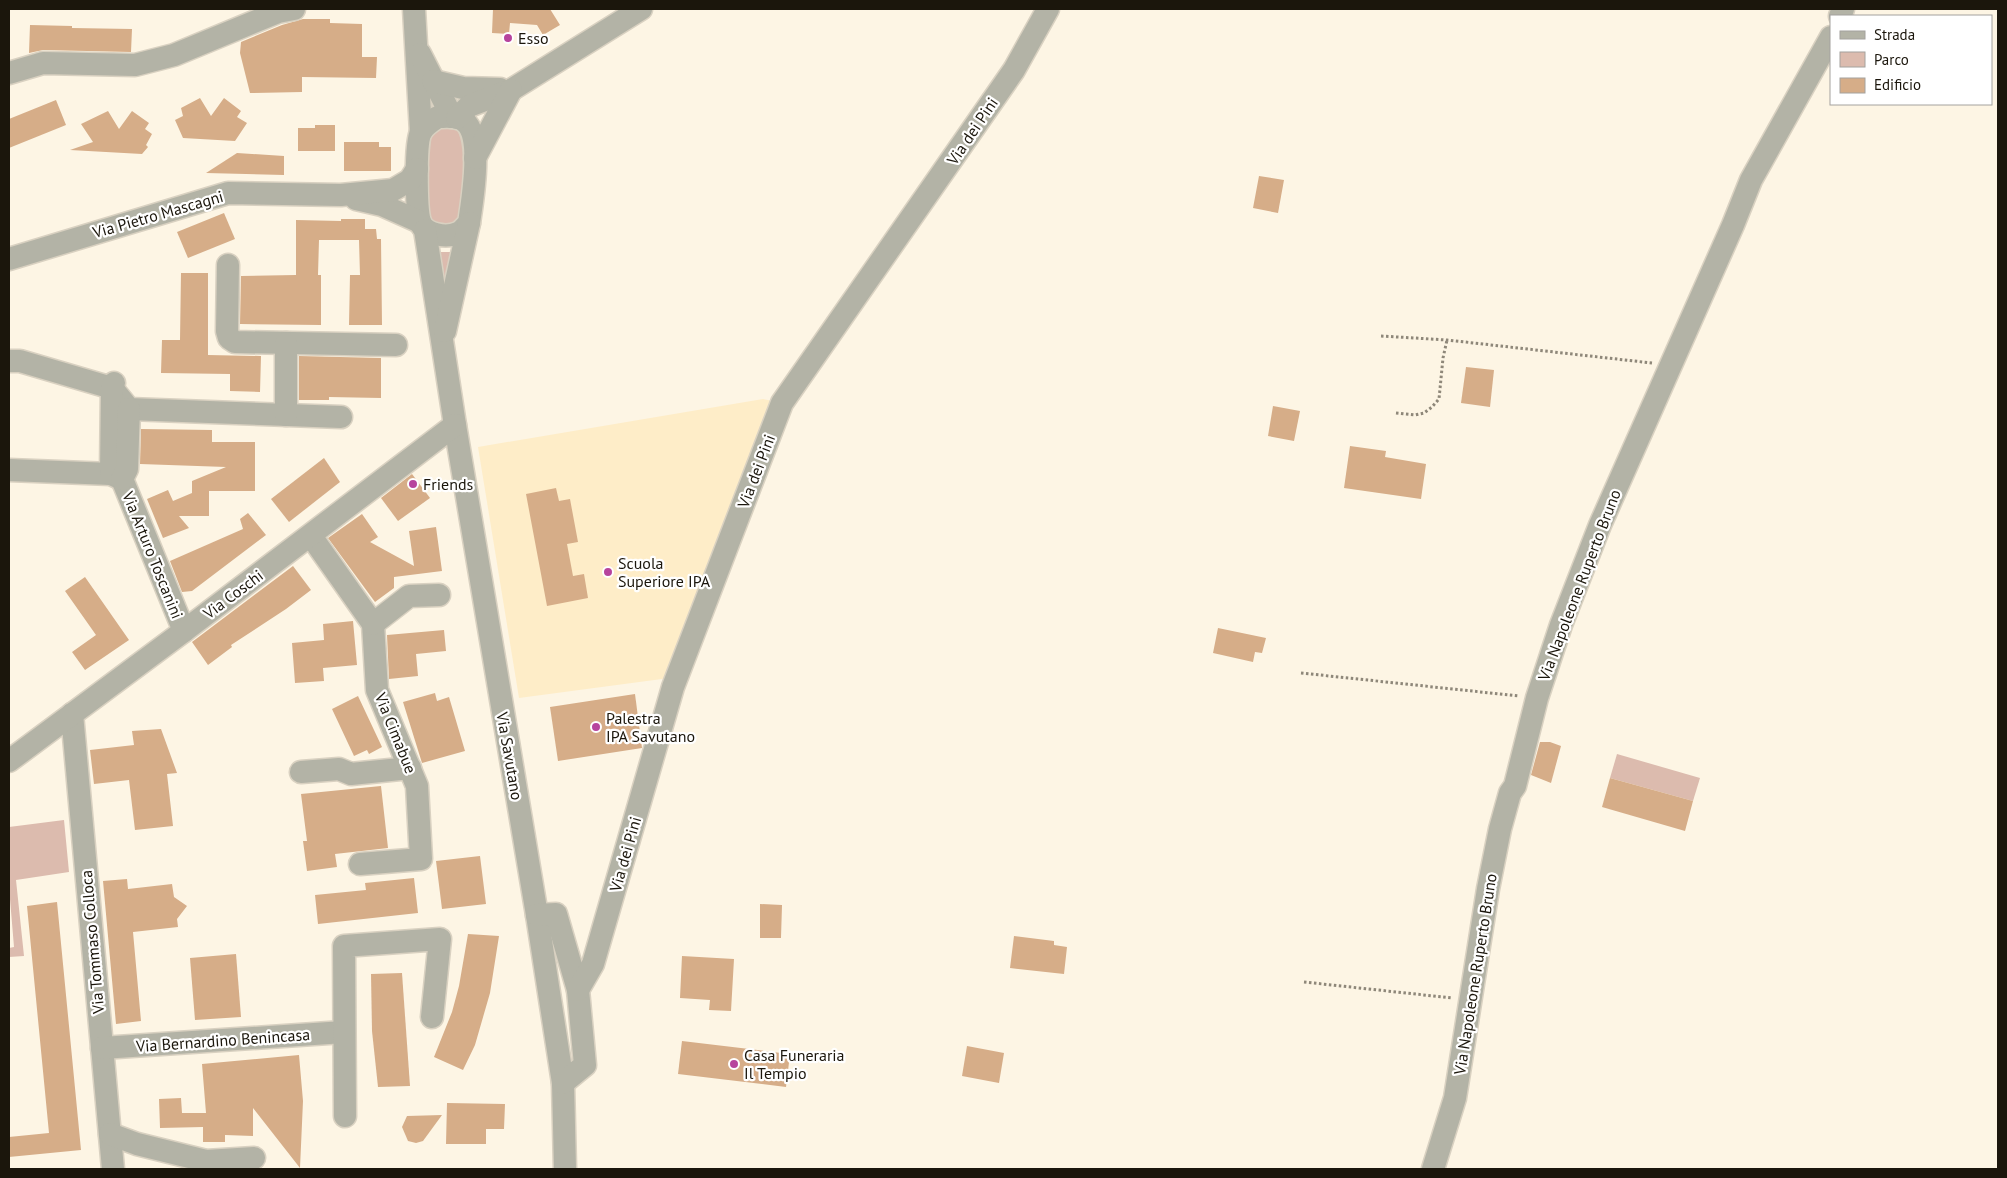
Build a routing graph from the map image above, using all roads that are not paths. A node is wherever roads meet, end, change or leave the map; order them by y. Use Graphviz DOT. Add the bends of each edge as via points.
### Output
graph roads {
  1 [pos="294,9"];
  2 [pos="414,9"];
  3 [pos="641,9"];
  4 [pos="1048,9"];
  5 [pos="1830,39"];
  6 [pos="415,41"];
  7 [pos="9,73"];
  8 [pos="433,81"];
  9 [pos="511,90"];
  10 [pos="454,117"];
  11 [pos="420,132"];
  12 [pos="475,158"];
  13 [pos="417,168"];
  14 [pos="341,195"];
  15 [pos="469,223"];
  16 [pos="423,226"];
  17 [pos="9,260"];
  18 [pos="228,265"];
  19 [pos="286,343"];
  20 [pos="442,344"];
  21 [pos="396,345"];
  22 [pos="9,361"];
  23 [pos="115,381"];
  24 [pos="129,409"];
  25 [pos="286,415"];
  26 [pos="341,417"];
  27 [pos="455,425"];
  28 [pos="9,470"];
  29 [pos="116,477"];
  30 [pos="311,536"];
  31 [pos="439,595"];
  32 [pos="373,624"];
  33 [pos="184,631"];
  34 [pos="72,714"];
  35 [pos="9,761"];
  36 [pos="410,768"];
  37 [pos="301,772"];
  38 [pos="360,864"];
  39 [pos="537,915"];
  40 [pos="578,990"];
  41 [pos="432,1017"];
  42 [pos="344,1032"];
  43 [pos="102,1048"];
  44 [pos="563,1082"];
  45 [pos="345,1116"];
  46 [pos="110,1134"];
  47 [pos="254,1158"];
  48 [pos="113,1169"];
  49 [pos="566,1169"];
  50 [pos="1433,1169"];
  1 -- 7 [label="street" via="278,12 174,55 135,65 43,63"];
  2 -- 6 [label="street"];
  3 -- 9 [label="street"];
  4 -- 40 [label="street, Via dei Pini" via="1014,70 782,403 673,687 594,964"];
  5 -- 50 [label="street, Via Napoleone Ruperto Bruno" via="1751,180 1600,525 1561,625 1500,829 1455,1098"];
  6 -- 8 [label="street"];
  6 -- 11 [label="street, Via Savutano"];
  8 -- 9 [label="street" via="463,88"];
  8 -- 10 [label="street"];
  9 -- 10 [label="street" via="469,106"];
  9 -- 12 [label="street"];
  10 -- 11 [label="street" via="438,117"];
  10 -- 12 [label="street" via="463,119 470,127"];
  11 -- 13 [label="street, Via Savutano"];
  12 -- 15 [label="street"];
  13 -- 14 [label="street" via="410,180 393,190"];
  13 -- 16 [label="street, Via Savutano" via="418,206"];
  14 -- 16 [label="street" via="382,205"];
  14 -- 17 [label="street, Via Pietro Mascagni" via="228,193"];
  15 -- 16 [label="street" via="459,233 444,236"];
  15 -- 20 [label="street"];
  16 -- 20 [label="street, Via Savutano"];
  18 -- 19 [label="street" via="229,338 235,342"];
  19 -- 21 [label="street"];
  19 -- 25 [label="street"];
  20 -- 27 [label="street, Via Savutano"];
  22 -- 23 [label="street"];
  23 -- 24 [label="street"];
  23 -- 29 [label="street"];
  24 -- 25 [label="street"];
  24 -- 29 [label="street" via="127,468"];
  25 -- 26 [label="street"];
  27 -- 30 [label="street, Via Coschi"];
  27 -- 39 [label="street, Via Savutano"];
  28 -- 29 [label="street"];
  29 -- 33 [label="street, Via Arturo Toscanini"];
  30 -- 32 [label="street"];
  30 -- 33 [label="street, Via Coschi"];
  31 -- 32 [label="street" via="409,596"];
  32 -- 36 [label="street, Via Cimabue" via="377,690"];
  33 -- 34 [label="street, Via Coschi"];
  34 -- 35 [label="street, Via Coschi"];
  34 -- 43 [label="street, Via Tommaso Colloca"];
  36 -- 37 [label="street" via="351,774 339,769"];
  36 -- 38 [label="street, Via Cimabue" via="417,786 421,859"];
  39 -- 40 [label="street" via="556,914"];
  39 -- 44 [label="street, Via Savutano"];
  40 -- 44 [label="street" via="585,1065"];
  41 -- 42 [label="street" via="440,939 344,946"];
  42 -- 43 [label="street, Via Bernardino Benincasa"];
  42 -- 45 [label="street"];
  43 -- 46 [label="street, Via Tommaso Colloca"];
  44 -- 49 [label="street, Via Savutano"];
  46 -- 47 [label="street" via="137,1144 206,1160"];
  46 -- 48 [label="street, Via Tommaso Colloca"];
}
